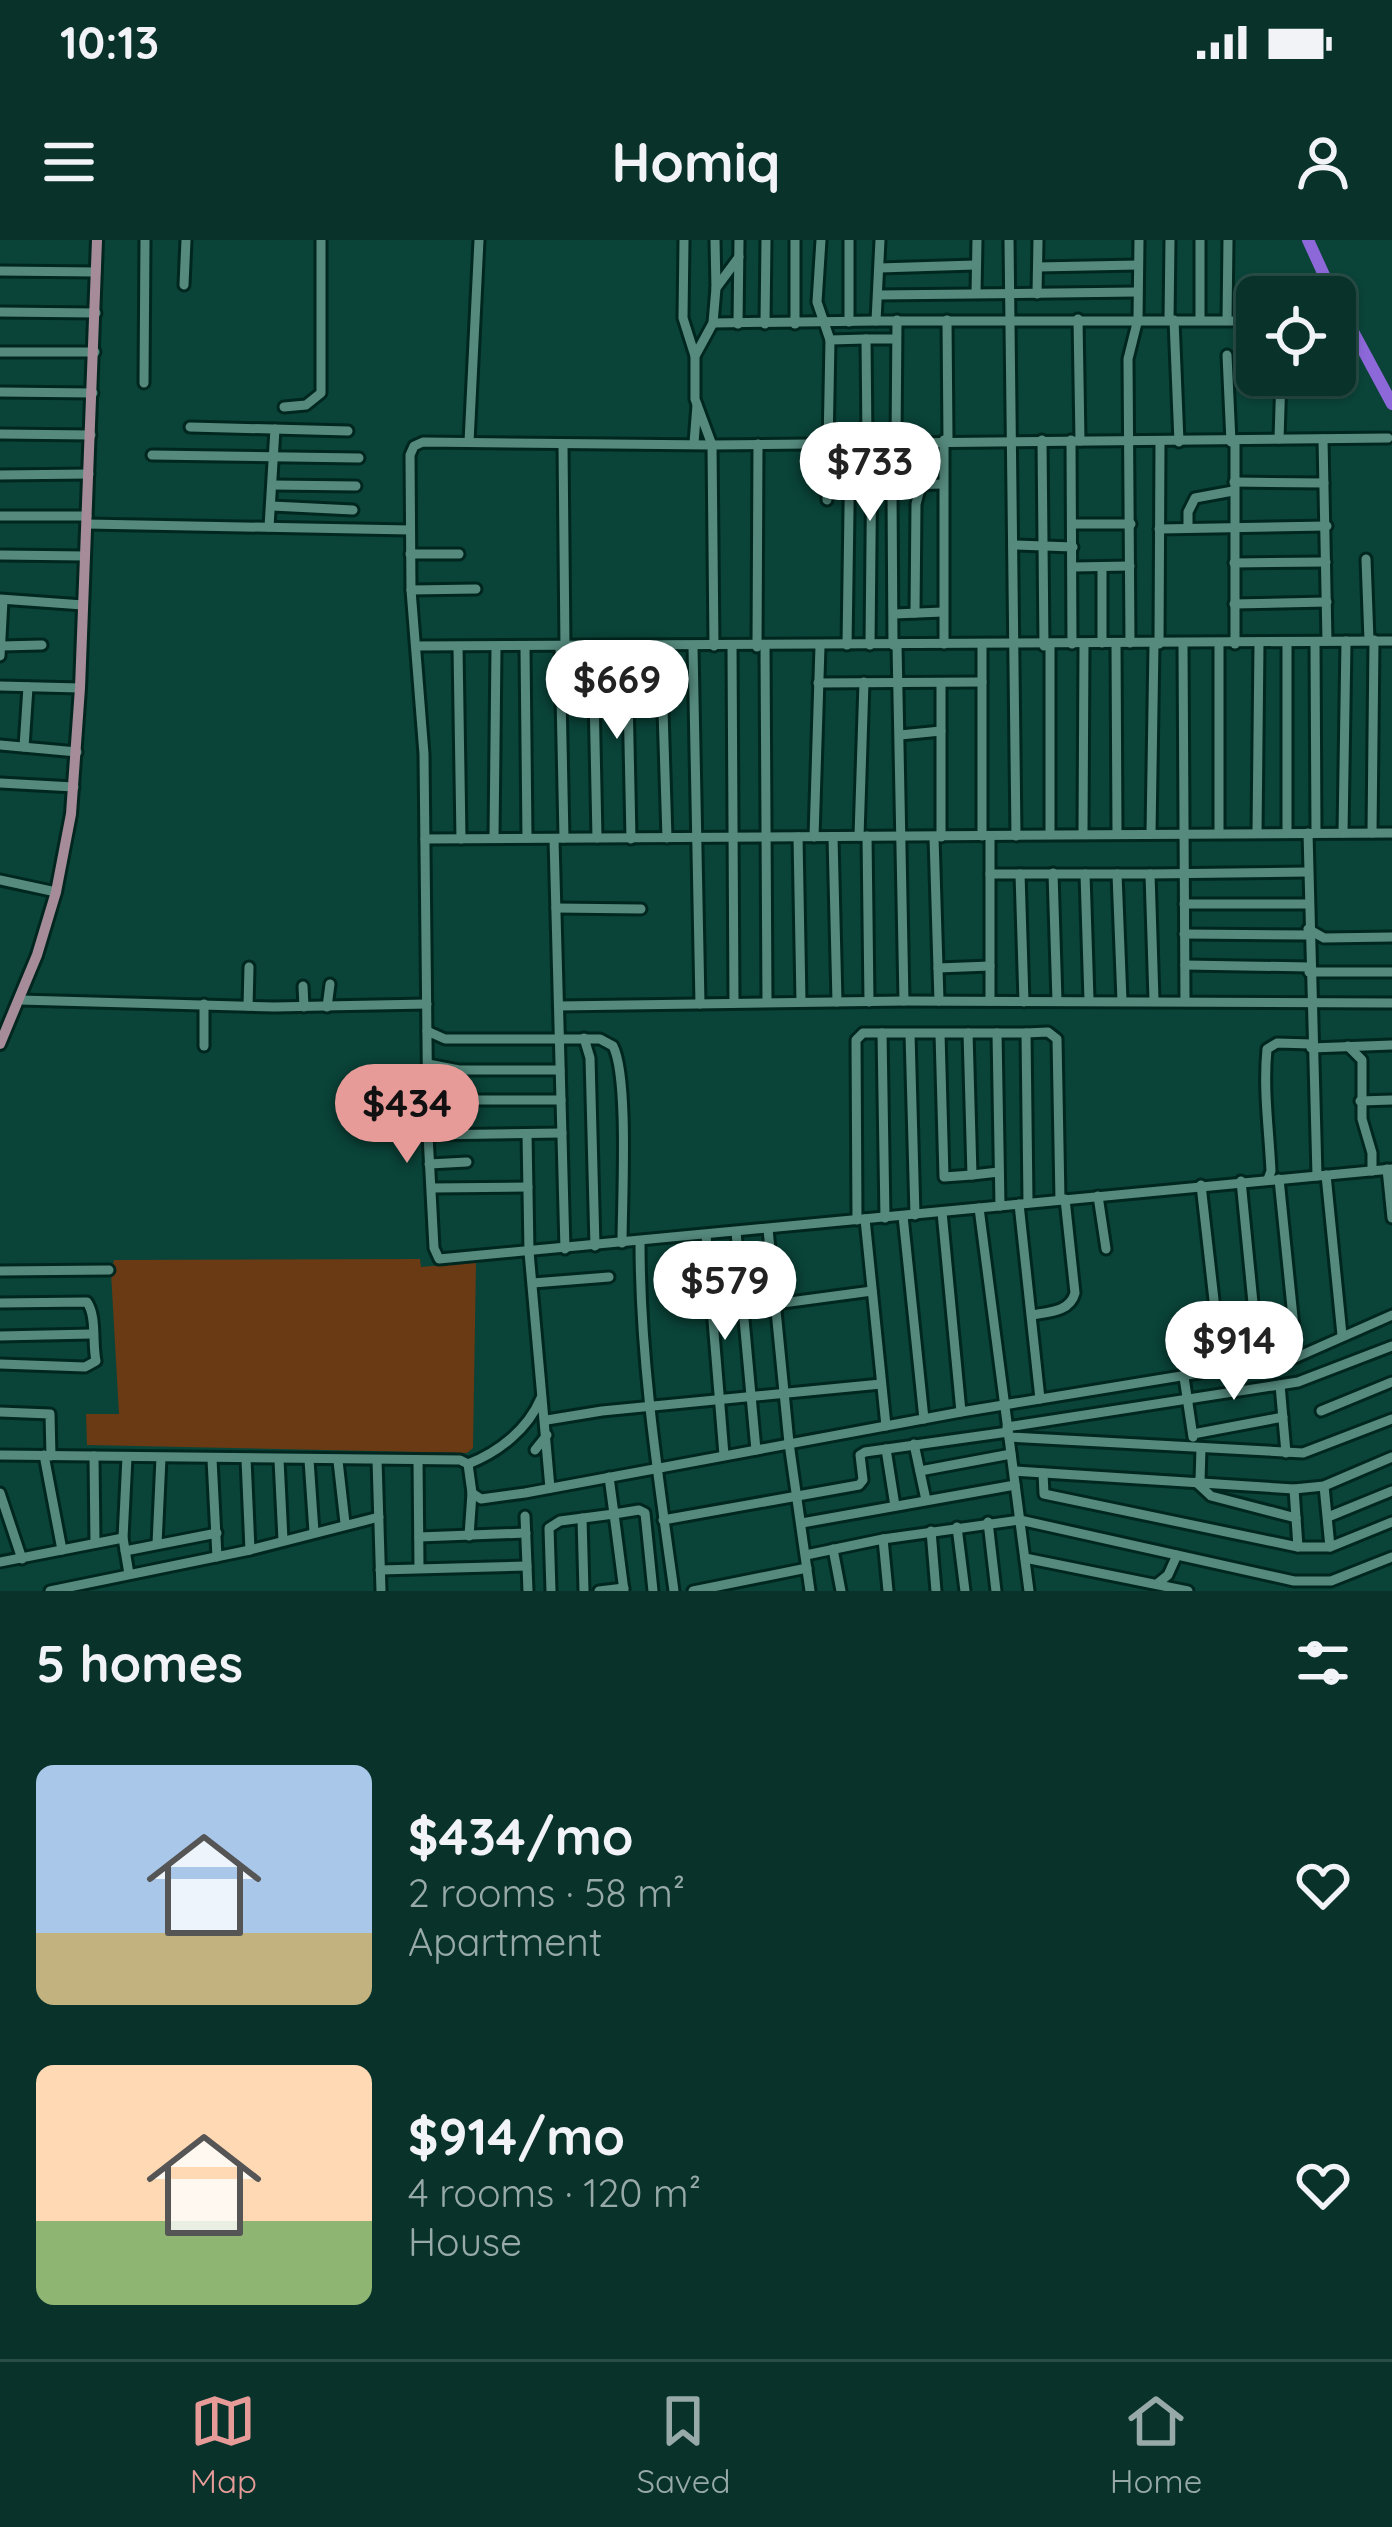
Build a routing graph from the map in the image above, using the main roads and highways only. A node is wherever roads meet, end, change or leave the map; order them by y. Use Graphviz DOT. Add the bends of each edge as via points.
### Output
graph roads {
  1 [pos="97,240"];
  2 [pos="0,1044"];
  1 -- 2 [label="main road" via="74,787 56,892"];
}
